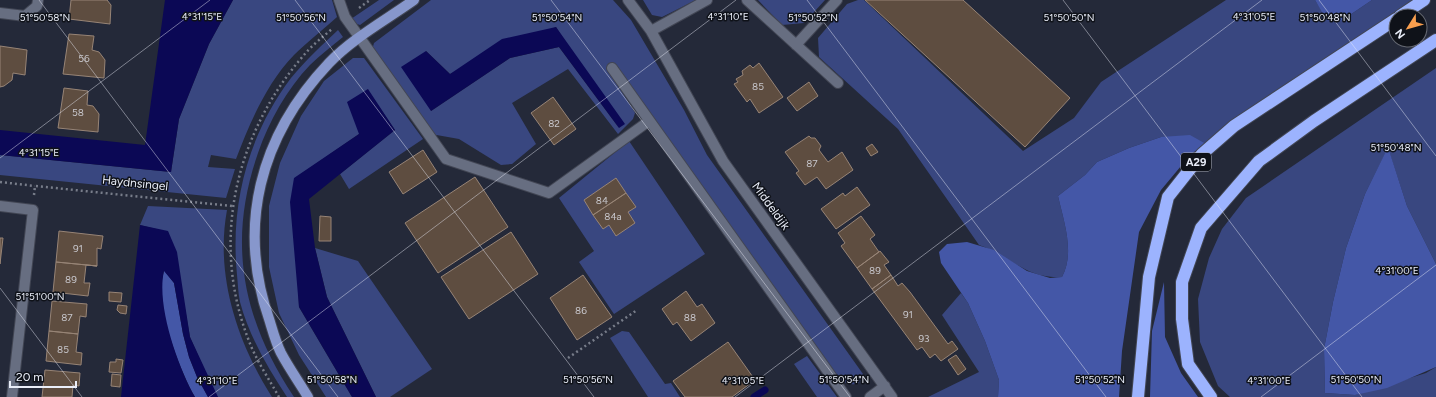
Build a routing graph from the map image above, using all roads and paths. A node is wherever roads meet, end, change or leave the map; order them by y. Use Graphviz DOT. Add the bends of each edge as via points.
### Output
graph roads {
  1 [pos="38,0"];
  2 [pos="339,0"];
  3 [pos="414,0"];
  4 [pos="628,0"];
  5 [pos="707,0"];
  6 [pos="747,0"];
  7 [pos="837,0"];
  8 [pos="1424,0"];
  9 [pos="1412,8"];
  10 [pos="0,13"];
  11 [pos="1388,24"];
  12 [pos="651,31"];
  13 [pos="360,38"];
  14 [pos="1436,40"];
  15 [pos="796,45"];
  16 [pos="612,68"];
  17 [pos="838,83"];
  18 [pos="649,121"];
  19 [pos="0,182"];
  20 [pos="35,186"];
  21 [pos="0,206"];
  22 [pos="33,210"];
  23 [pos="638,310"];
  24 [pos="568,358"];
  25 [pos="885,386"];
  26 [pos="12,397"];
  27 [pos="279,397"];
  28 [pos="308,397"];
  29 [pos="846,397"];
  30 [pos="870,397"];
  31 [pos="892,397"];
  32 [pos="1138,397"];
  33 [pos="1211,397"];
  1 -- 10 [label="street" via="38,6 25,16"];
  2 -- 13 [label="street"];
  3 -- 13 [label="main road"];
  4 -- 12 [label="street, Middeldijk"];
  5 -- 12 [label="street"];
  6 -- 15 [label="street"];
  7 -- 15 [label="street"];
  8 -- 9 [label="highway"];
  11 -- 32 [label="highway, A29" via="1234,126 1202,154 1168,197 1149,277"];
  12 -- 25 [label="street, Middeldijk" via="724,161"];
  13 -- 18 [label="street" via="446,160 549,193"];
  13 -- 28 [label="main road" via="330,62 300,98 278,133 265,164 256,202 254,258 261,296 281,352"];
  14 -- 33 [label="highway" via="1259,161 1201,228 1182,282 1182,319 1188,364"];
  15 -- 17 [label="street"];
  16 -- 18 [label="street"];
  18 -- 29 [label="street"];
  19 -- 20 [label="path, Haydnsingel"];
  20 -- 22 [label="path"];
  20 -- 27 [label="path, Haydnsingel" via="232,206 229,247 236,300 249,341"];
  21 -- 22 [label="street"];
  22 -- 26 [label="street"];
  23 -- 24 [label="path"];
  25 -- 30 [label="street"];
  25 -- 31 [label="street, Middeldijk"];
}
